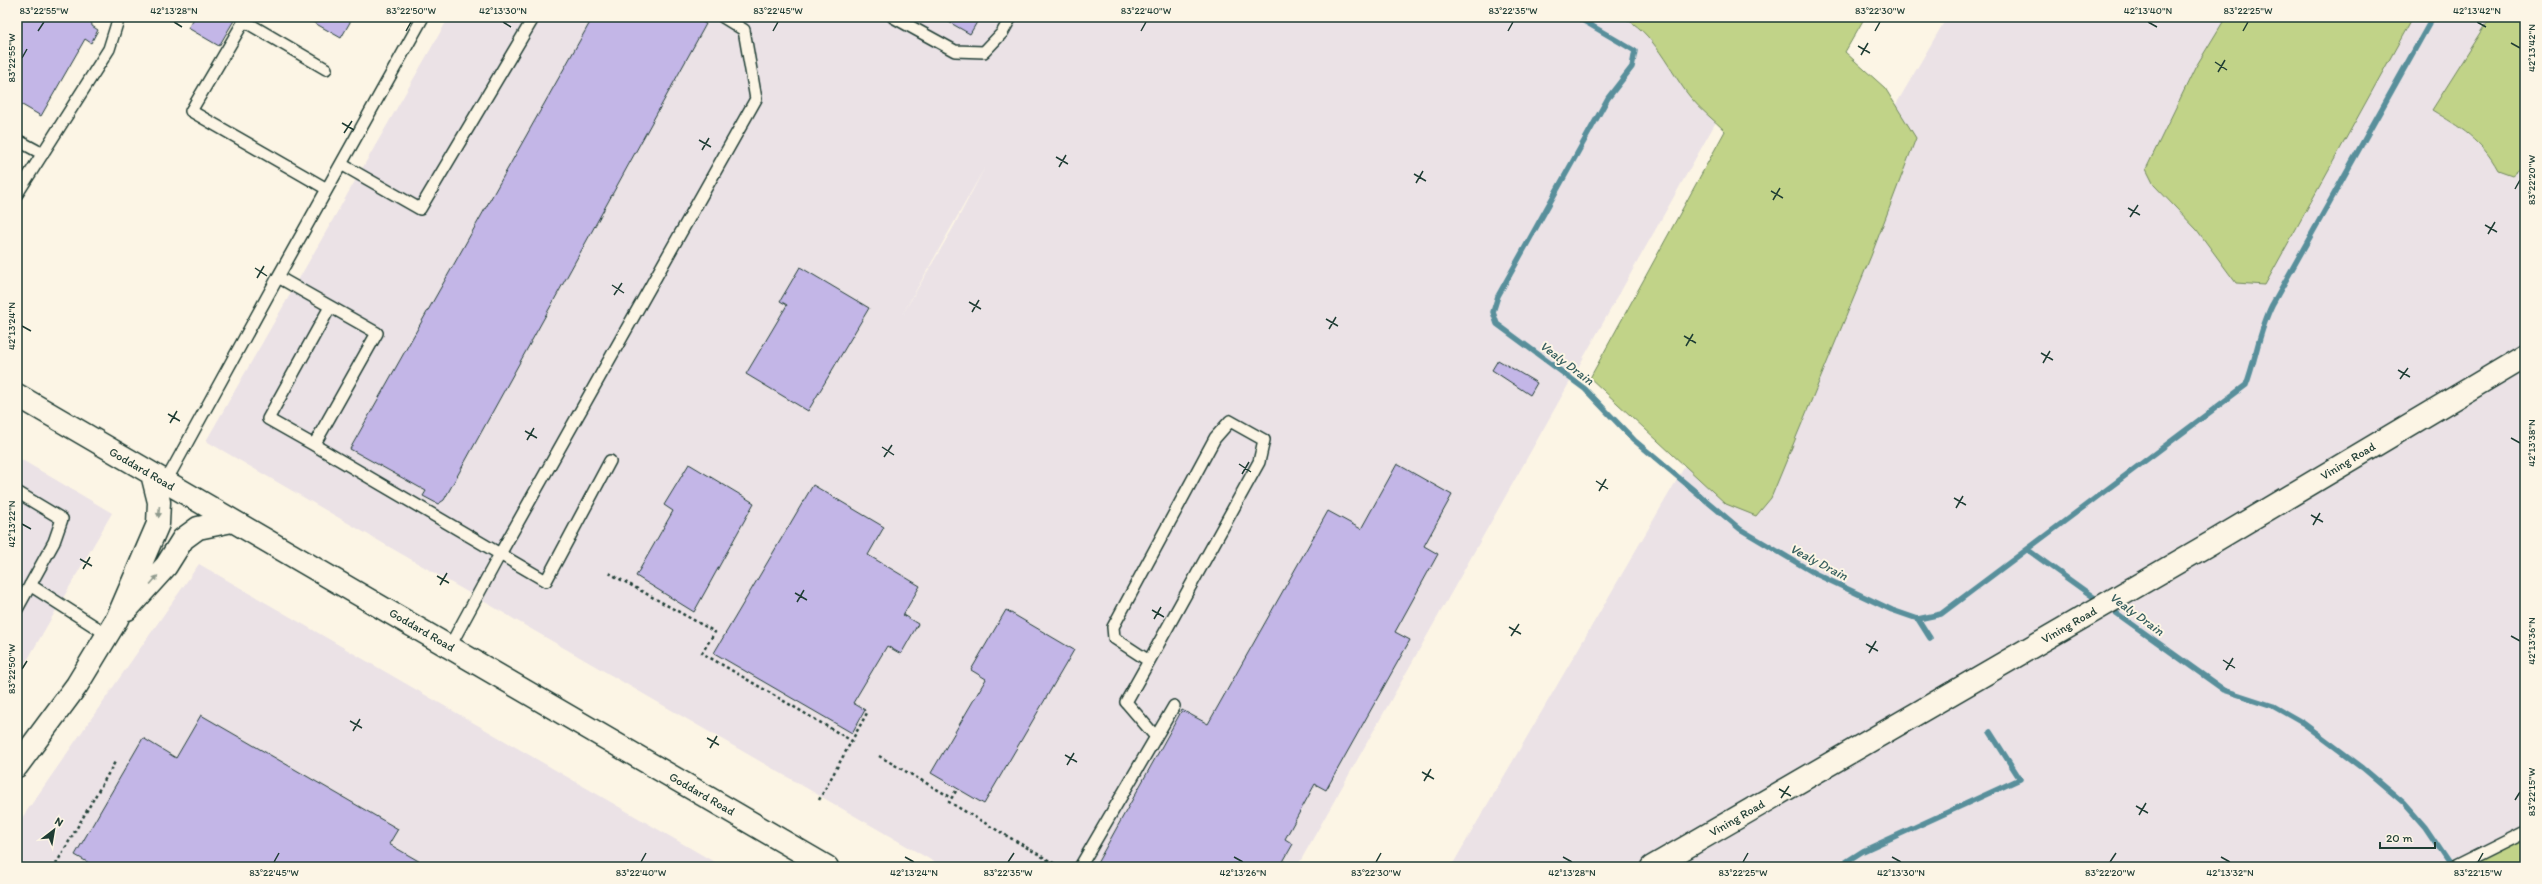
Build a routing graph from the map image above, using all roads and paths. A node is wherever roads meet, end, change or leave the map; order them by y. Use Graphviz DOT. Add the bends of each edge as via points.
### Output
graph roads {
  1 [pos="120,17"];
  2 [pos="423,17"];
  3 [pos="534,17"];
  4 [pos="723,17"];
  5 [pos="893,17"];
  6 [pos="1011,17"];
  7 [pos="326,68"];
  8 [pos="17,140"];
  9 [pos="43,154"];
  10 [pos="341,164"];
  11 [pos="327,189"];
  12 [pos="17,194"];
  13 [pos="278,277"];
  14 [pos="330,307"];
  15 [pos="2525,356"];
  16 [pos="17,395"];
  17 [pos="314,445"];
  18 [pos="610,461"];
  19 [pos="159,478"];
  20 [pos="17,492"];
  21 [pos="232,521"];
  22 [pos="500,554"];
  23 [pos="609,573"];
  24 [pos="30,585"];
  25 [pos="17,609"];
  26 [pos="113,627"];
  27 [pos="450,646"];
  28 [pos="1149,661"];
  29 [pos="1174,706"];
  30 [pos="867,713"];
  31 [pos="1156,737"];
  32 [pos="852,741"];
  33 [pos="879,756"];
  34 [pos="115,762"];
  35 [pos="17,766"];
  36 [pos="956,791"];
  37 [pos="952,798"];
  38 [pos="819,800"];
  39 [pos="2525,832"];
  40 [pos="56,864"];
  41 [pos="821,866"];
  42 [pos="1060,867"];
  43 [pos="1080,867"];
  44 [pos="1652,867"];
  45 [pos="2455,867"];
  1 -- 9 [label="lane" via="109,49"];
  2 -- 10 [label="lane"];
  3 -- 10 [label="lane" via="420,208"];
  4 -- 22 [label="lane" via="744,30 756,99"];
  5 -- 6 [label="lane" via="955,51 984,52 1002,33"];
  7 -- 11 [label="lane" via="244,21 191,111"];
  8 -- 9 [label="lane"];
  9 -- 12 [label="lane"];
  10 -- 11 [label="lane"];
  11 -- 13 [label="lane"];
  13 -- 14 [label="lane"];
  13 -- 19 [label="lane"];
  14 -- 17 [label="lane" via="268,418"];
  14 -- 17 [label="lane" via="377,333"];
  15 -- 44 [label="main road, Vining Road" via="2211,543"];
  16 -- 19 [label="main road, Goddard Road"];
  17 -- 22 [label="lane"];
  18 -- 22 [label="lane" via="546,581"];
  19 -- 21 [label="main road, Goddard Road"];
  19 -- 26 [label="main road, one-way" via="158,524"];
  20 -- 24 [label="lane" via="62,518 54,542"];
  26 -- 21 [label="main road, one-way" via="166,566 183,539 198,528"];
  21 -- 27 [label="main road, Goddard Road"];
  22 -- 27 [label="lane"];
  23 -- 32 [label="path" via="714,632 702,653"];
  24 -- 25 [label="lane"];
  24 -- 26 [label="lane"];
  26 -- 35 [label="main road" via="77,685"];
  27 -- 41 [label="main road, Goddard Road"];
  28 -- 28 [label="lane" via="1259,462 1264,440 1230,421 1215,438 1113,627 1114,638"];
  28 -- 31 [label="lane" via="1126,702"];
  29 -- 31 [label="lane"];
  30 -- 32 [label="path"];
  31 -- 43 [label="lane"];
  32 -- 38 [label="path"];
  33 -- 37 [label="path"];
  34 -- 40 [label="path"];
  36 -- 37 [label="path"];
  37 -- 42 [label="path" via="949,802"];
  39 -- 45 [label="lane"];
}
